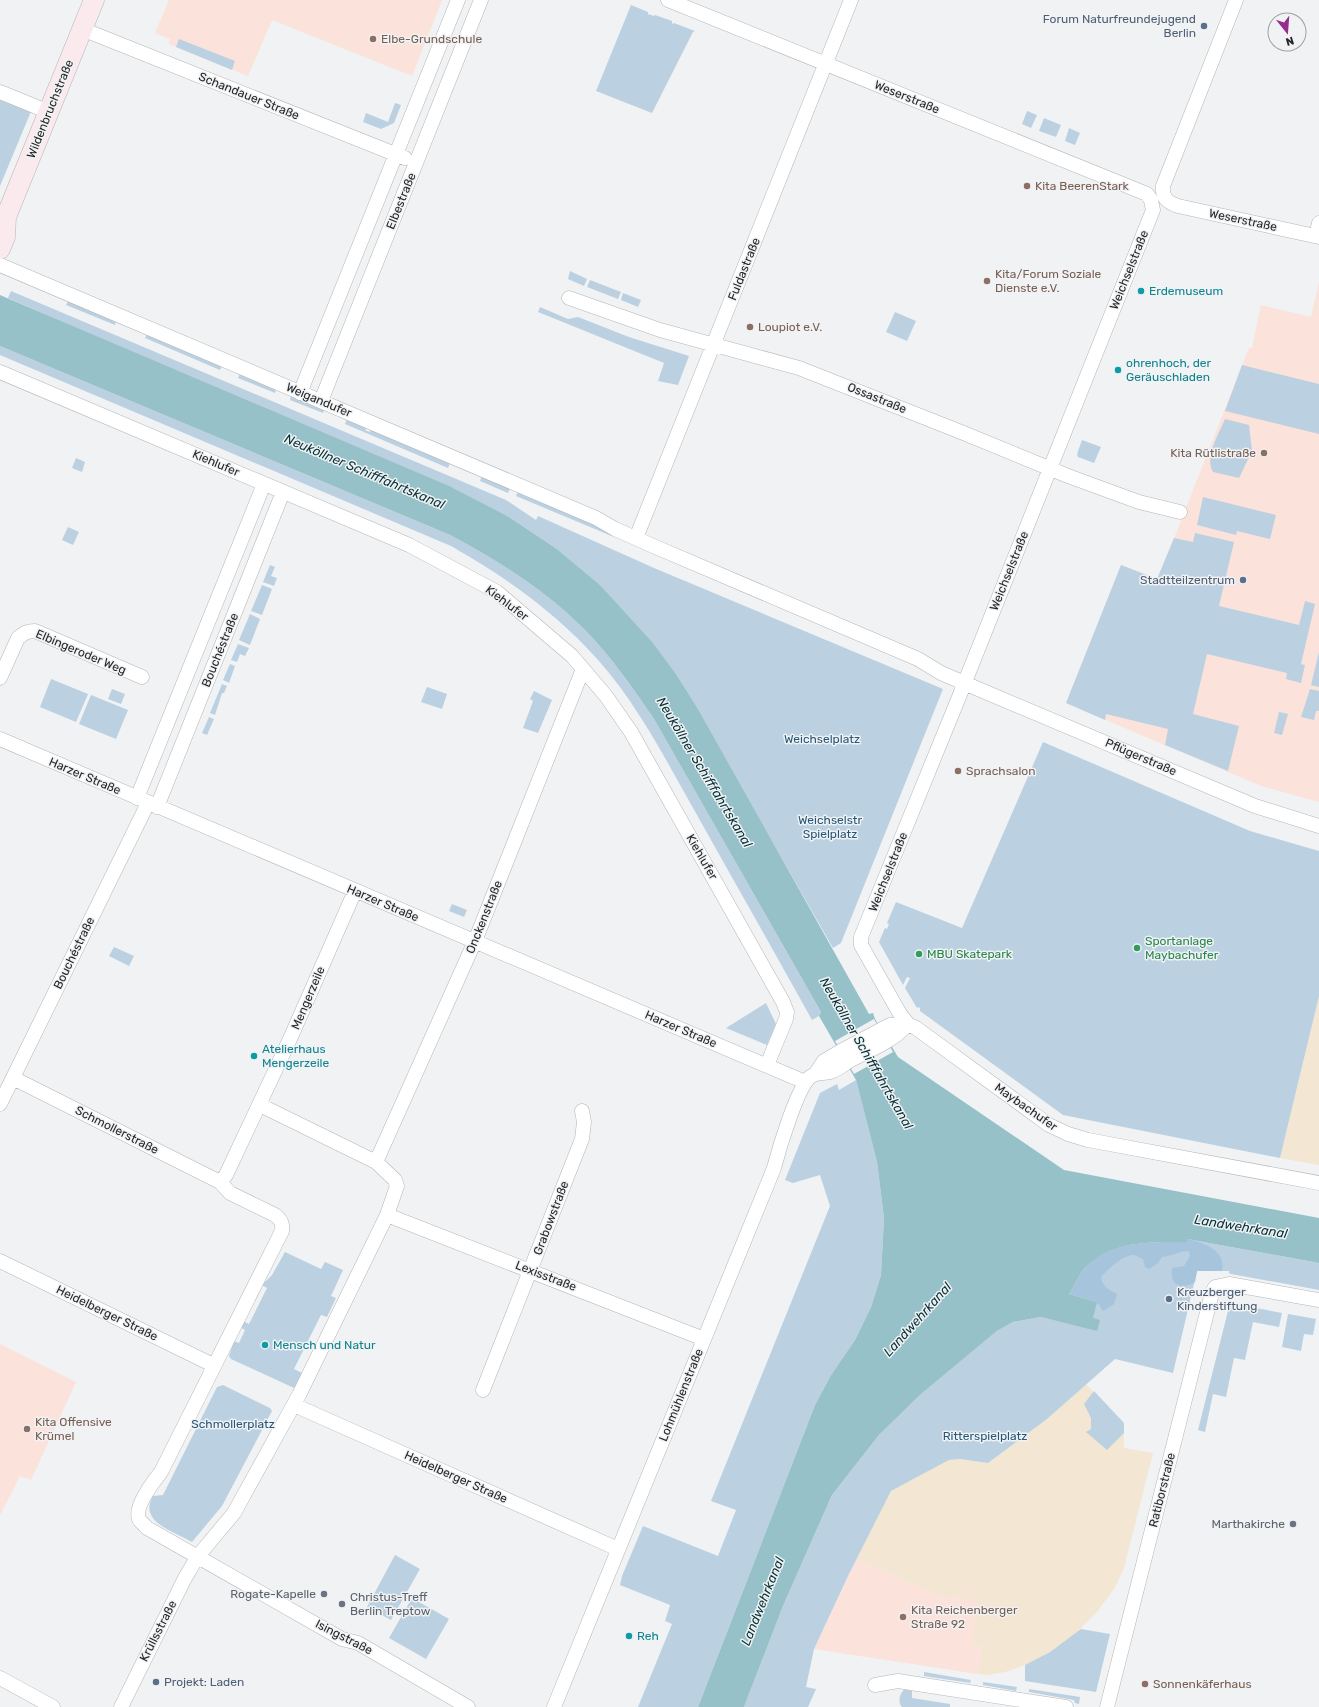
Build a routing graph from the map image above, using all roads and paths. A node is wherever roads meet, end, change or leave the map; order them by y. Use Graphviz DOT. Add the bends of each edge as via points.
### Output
graph roads {
  1 [pos="94,0"];
  2 [pos="458,0"];
  3 [pos="481,0"];
  4 [pos="668,0"];
  5 [pos="851,0"];
  6 [pos="1236,0"];
  7 [pos="82,29"];
  8 [pos="826,64"];
  9 [pos="0,92"];
  10 [pos="49,112"];
  11 [pos="396,155"];
  12 [pos="416,163"];
  13 [pos="1147,194"];
  14 [pos="3,219"];
  15 [pos="1318,232"];
  16 [pos="0,249"];
  17 [pos="0,265"];
  18 [pos="569,298"];
  19 [pos="714,345"];
  20 [pos="0,372"];
  21 [pos="300,393"];
  22 [pos="321,401"];
  23 [pos="1050,468"];
  24 [pos="264,484"];
  25 [pos="283,492"];
  26 [pos="1180,512"];
  27 [pos="636,538"];
  28 [pos="583,669"];
  29 [pos="142,677"];
  30 [pos="0,678"];
  31 [pos="965,682"];
  32 [pos="0,739"];
  33 [pos="148,803"];
  34 [pos="1319,826"];
  35 [pos="355,891"];
  36 [pos="474,941"];
  37 [pos="862,948"];
  38 [pos="908,1024"];
  39 [pos="767,1065"];
  40 [pos="13,1078"];
  41 [pos="811,1078"];
  42 [pos="0,1104"];
  43 [pos="260,1106"];
  44 [pos="582,1111"];
  45 [pos="376,1162"];
  46 [pos="220,1182"];
  47 [pos="1319,1183"];
  48 [pos="387,1215"];
  49 [pos="0,1260"];
  50 [pos="531,1270"];
  51 [pos="1319,1300"];
  52 [pos="704,1339"];
  53 [pos="214,1365"];
  54 [pos="483,1390"];
  55 [pos="294,1405"];
  56 [pos="618,1549"];
  57 [pos="198,1556"];
  58 [pos="0,1678"];
  59 [pos="876,1685"];
  60 [pos="53,1707"];
  61 [pos="121,1707"];
  62 [pos="468,1707"];
  63 [pos="554,1707"];
  64 [pos="1066,1707"];
  65 [pos="1107,1707"];
  1 -- 7 [label="street, Wildenbruchstraße"];
  2 -- 11 [label="street, Elbestraße"];
  3 -- 12 [label="street, Elbestraße"];
  4 -- 8 [label="street, Weserstraße"];
  5 -- 8 [label="street, Fuldastraße"];
  6 -- 15 [label="street, Weserstraße" via="1163,186 1163,195 1168,202"];
  7 -- 10 [label="street, Wildenbruchstraße"];
  7 -- 11 [label="street, Schandauer Straße"];
  8 -- 13 [label="street, Weserstraße"];
  8 -- 19 [label="street, Fuldastraße"];
  9 -- 10 [label="street"];
  10 -- 14 [label="street, Wildenbruchstraße"];
  11 -- 12 [label="street, Schandauer Straße"];
  11 -- 21 [label="street, Elbestraße"];
  12 -- 22 [label="street, Elbestraße"];
  13 -- 23 [label="street, Weichselstraße" via="1153,210"];
  14 -- 16 [label="street, Wildenbruchstraße" via="5,237"];
  17 -- 21 [label="street, Weigandufer"];
  18 -- 19 [label="street, Ossastraße" via="660,330"];
  19 -- 23 [label="street, Ossastraße" via="768,359 838,383"];
  19 -- 27 [label="street, Fuldastraße"];
  20 -- 24 [label="street, Kiehlufer"];
  21 -- 22 [label="street, Weigandufer"];
  22 -- 27 [label="street, Weigandufer" via="596,518"];
  23 -- 26 [label="street, Ossastraße" via="1139,502"];
  23 -- 31 [label="street, Weichselstraße"];
  24 -- 25 [label="street, Kiehlufer"];
  24 -- 33 [label="street, Bouchéstraße"];
  25 -- 28 [label="street, Kiehlufer" via="409,546 497,592 570,654"];
  25 -- 33 [label="street, Bouchéstraße"];
  27 -- 31 [label="street" via="918,659"];
  28 -- 36 [label="street, Onckenstraße"];
  28 -- 39 [label="street, Kiehlufer" via="631,732 785,1005 786,1019"];
  29 -- 30 [label="street, Elbingeroder Weg" via="30,631 18,638"];
  31 -- 34 [label="street, Pflügerstraße" via="1255,806"];
  31 -- 37 [label="street, Weichselstraße" via="861,937"];
  32 -- 33 [label="street, Harzer Straße"];
  33 -- 35 [label="street, Harzer Straße"];
  33 -- 40 [label="street, Bouchéstraße"];
  35 -- 36 [label="street, Harzer Straße"];
  35 -- 43 [label="street, Mengerzeile"];
  36 -- 39 [label="street, Harzer Straße"];
  36 -- 45 [label="street, Onckenstraße"];
  37 -- 38 [label="street, Maybachufer"];
  38 -- 41 [label="street, Lohmühlenstraße" via="890,1025 884,1036 844,1057 824,1061"];
  38 -- 47 [label="street, Maybachufer" via="923,1032 1042,1120 1068,1134 1088,1140"];
  39 -- 41 [label="street, Harzer Straße"];
  40 -- 42 [label="street, Bouchéstraße"];
  40 -- 46 [label="street, Schmollerstraße"];
  41 -- 52 [label="street, Lohmühlenstraße" via="780,1143 774,1168"];
  43 -- 45 [label="street"];
  43 -- 46 [label="street" via="226,1175"];
  44 -- 50 [label="street, Grabowstraße" via="582,1138"];
  45 -- 48 [label="street" via="395,1180 397,1186"];
  46 -- 53 [label="street" via="230,1193 275,1215 282,1225 279,1236"];
  48 -- 50 [label="street, Lexisstraße"];
  48 -- 55 [label="street"];
  49 -- 53 [label="street, Heidelberger Straße"];
  50 -- 52 [label="street, Lexisstraße"];
  50 -- 54 [label="street, Grabowstraße"];
  51 -- 65 [label="street, Ratiborstraße" via="1229,1284 1215,1288 1210,1298"];
  52 -- 56 [label="street, Lohmühlenstraße"];
  53 -- 57 [label="street" via="161,1472 152,1482 138,1512 139,1520 147,1528"];
  55 -- 56 [label="street, Heidelberger Straße"];
  55 -- 57 [label="street" via="234,1513"];
  56 -- 63 [label="street, Lohmühlenstraße"];
  57 -- 61 [label="street, Krüllsstraße"];
  57 -- 62 [label="street, Isingstraße" via="342,1639 358,1643"];
  58 -- 60 [label="street"];
  59 -- 64 [label="street" via="898,1681"];
}
